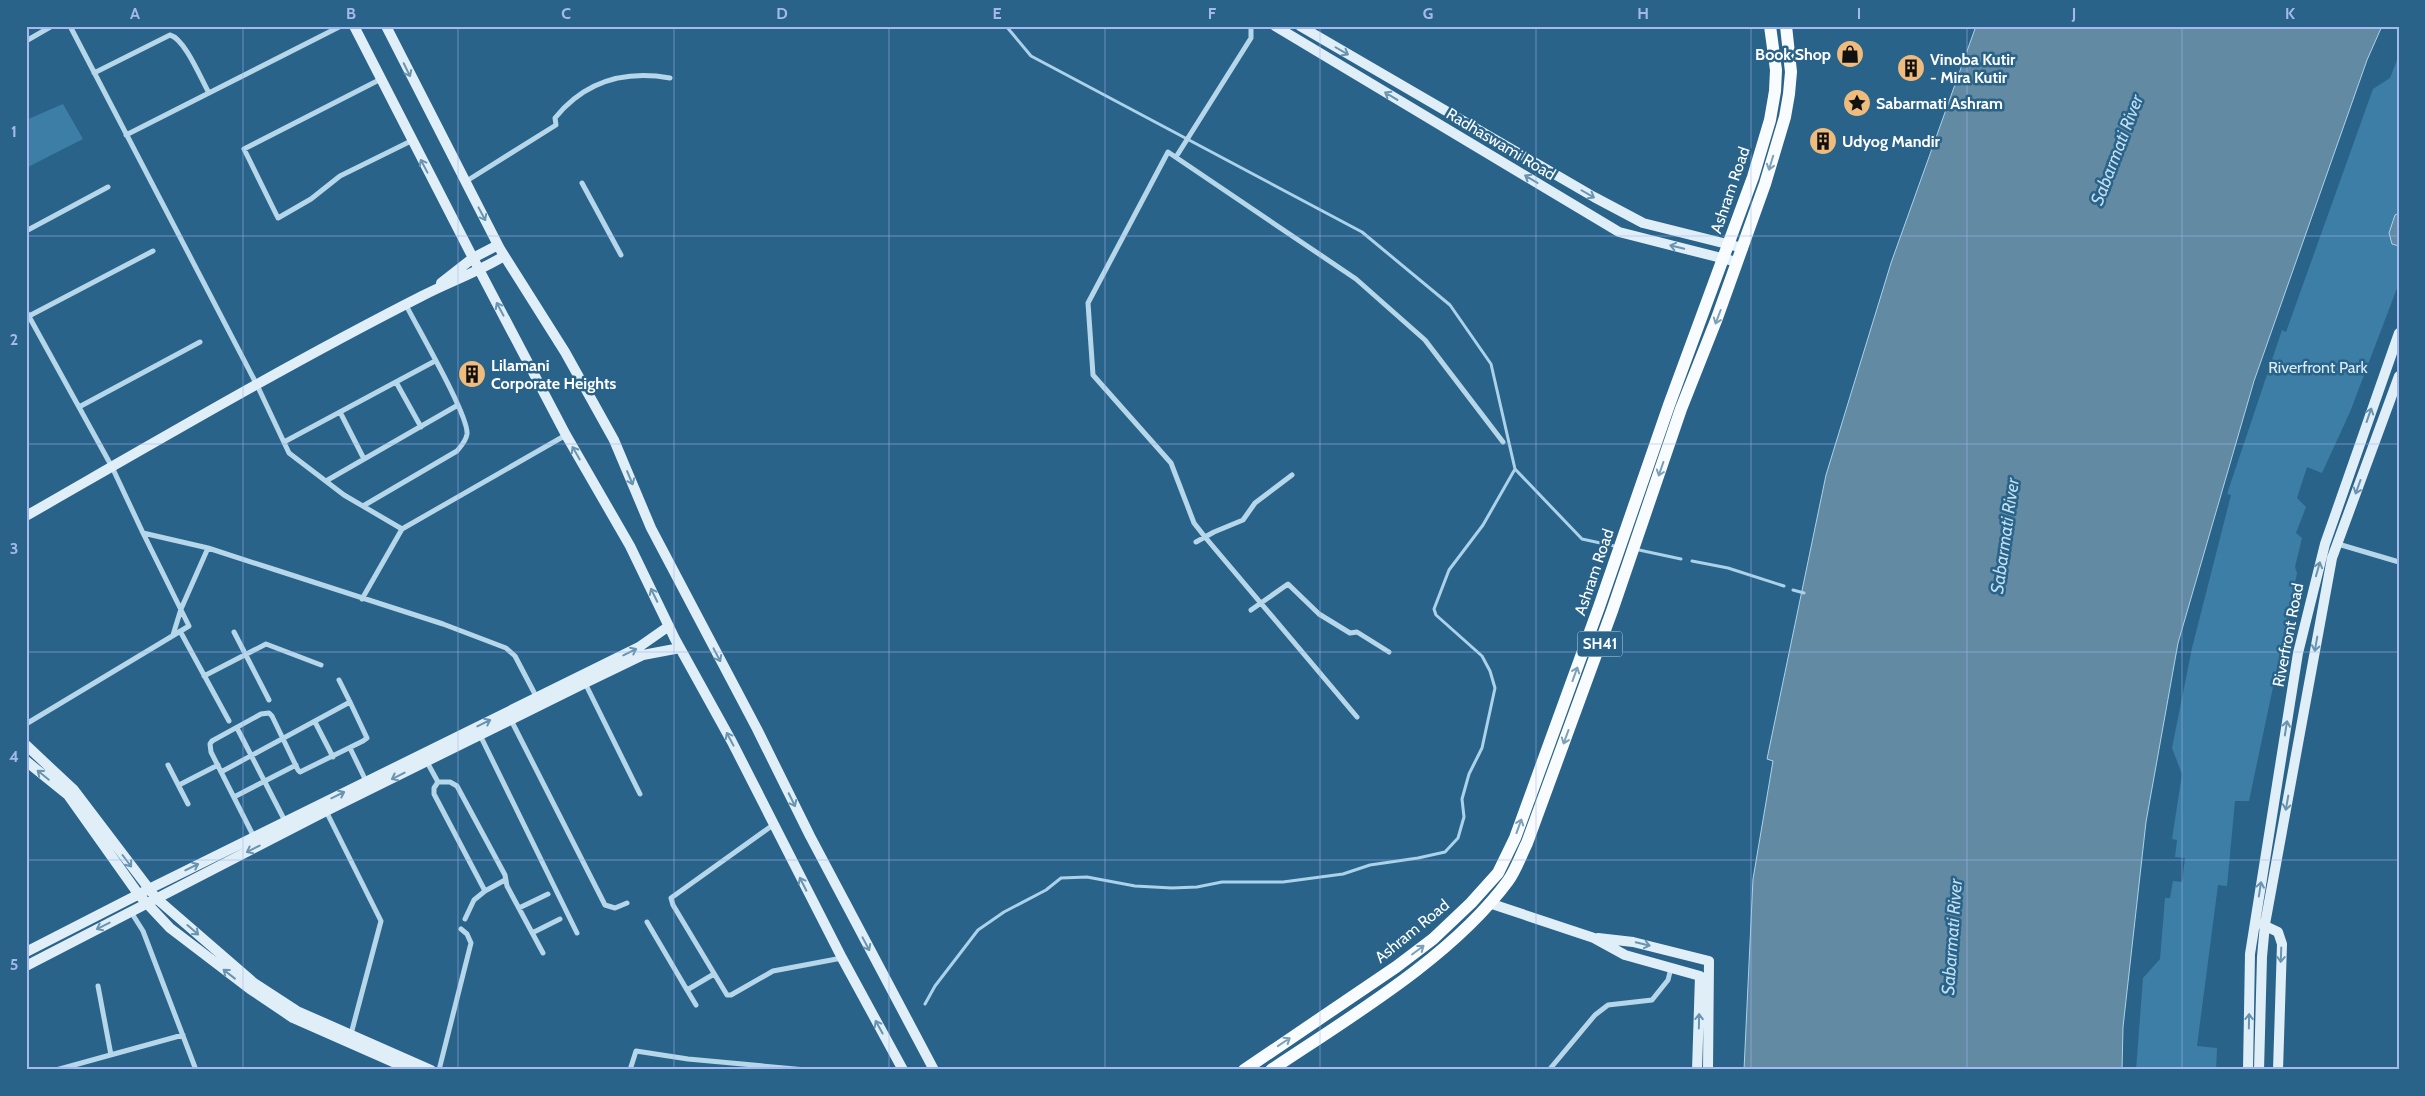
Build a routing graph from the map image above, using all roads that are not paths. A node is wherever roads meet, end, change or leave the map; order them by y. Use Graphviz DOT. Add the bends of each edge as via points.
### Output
graph roads {
  1 [pos="52,26"];
  2 [pos="70,26"];
  3 [pos="341,26"];
  4 [pos="354,26"];
  5 [pos="386,26"];
  6 [pos="1251,26"];
  7 [pos="1275,26"];
  8 [pos="1300,26"];
  9 [pos="1770,26"];
  10 [pos="1786,26"];
  11 [pos="26,41"];
  12 [pos="94,73"];
  13 [pos="670,78"];
  14 [pos="381,80"];
  15 [pos="1775,92"];
  16 [pos="208,94"];
  17 [pos="1789,94"];
  18 [pos="126,135"];
  19 [pos="411,141"];
  20 [pos="1176,157"];
  21 [pos="465,182"];
  22 [pos="582,183"];
  23 [pos="108,187"];
  24 [pos="26,231"];
  25 [pos="1729,244"];
  26 [pos="498,245"];
  27 [pos="1742,248"];
  28 [pos="153,251"];
  29 [pos="621,255"];
  30 [pos="504,256"];
  31 [pos="473,258"];
  32 [pos="1724,258"];
  33 [pos="1737,262"];
  34 [pos="480,270"];
  35 [pos="424,295"];
  36 [pos="406,305"];
  37 [pos="28,313"];
  38 [pos="2399,333"];
  39 [pos="200,342"];
  40 [pos="435,362"];
  41 [pos="2399,376"];
  42 [pos="396,382"];
  43 [pos="257,385"];
  44 [pos="458,405"];
  45 [pos="79,406"];
  46 [pos="340,412"];
  47 [pos="421,426"];
  48 [pos="566,435"];
  49 [pos="284,442"];
  50 [pos="1503,442"];
  51 [pos="364,459"];
  52 [pos="112,468"];
  53 [pos="1292,475"];
  54 [pos="326,481"];
  55 [pos="363,506"];
  56 [pos="26,516"];
  57 [pos="402,529"];
  58 [pos="143,533"];
  59 [pos="1205,537"];
  60 [pos="1196,542"];
  61 [pos="2337,544"];
  62 [pos="208,548"];
  63 [pos="2399,562"];
  64 [pos="362,599"];
  65 [pos="1262,602"];
  66 [pos="181,609"];
  67 [pos="1251,610"];
  68 [pos="669,626"];
  69 [pos="180,631"];
  70 [pos="234,632"];
  71 [pos="173,635"];
  72 [pos="680,648"];
  73 [pos="1389,652"];
  74 [pos="245,654"];
  75 [pos="322,665"];
  76 [pos="204,676"];
  77 [pos="339,680"];
  78 [pos="585,683"];
  79 [pos="269,700"];
  80 [pos="350,702"];
  81 [pos="538,702"];
  82 [pos="1357,717"];
  83 [pos="511,720"];
  84 [pos="229,721"];
  85 [pos="314,722"];
  86 [pos="26,724"];
  87 [pos="237,728"];
  88 [pos="480,735"];
  89 [pos="283,740"];
  90 [pos="26,746"];
  91 [pos="350,748"];
  92 [pos="251,756"];
  93 [pos="333,756"];
  94 [pos="26,761"];
  95 [pos="426,761"];
  96 [pos="168,765"];
  97 [pos="218,765"];
  98 [pos="296,765"];
  99 [pos="222,772"];
  100 [pos="366,781"];
  101 [pos="265,782"];
  102 [pos="438,782"];
  103 [pos="179,785"];
  104 [pos="640,794"];
  105 [pos="234,797"];
  106 [pos="188,804"];
  107 [pos="326,811"];
  108 [pos="285,822"];
  109 [pos="773,825"];
  110 [pos="254,837"];
  111 [pos="505,880"];
  112 [pos="149,889"];
  113 [pos="485,892"];
  114 [pos="548,894"];
  115 [pos="139,895"];
  116 [pos="156,898"];
  117 [pos="1484,898"];
  118 [pos="627,903"];
  119 [pos="147,904"];
  120 [pos="519,908"];
  121 [pos="130,912"];
  122 [pos="465,919"];
  123 [pos="560,919"];
  124 [pos="647,922"];
  125 [pos="2260,924"];
  126 [pos="461,929"];
  127 [pos="577,933"];
  128 [pos="532,934"];
  129 [pos="1594,938"];
  130 [pos="28,949"];
  131 [pos="543,953"];
  132 [pos="842,958"];
  133 [pos="26,966"];
  134 [pos="1671,968"];
  135 [pos="714,974"];
  136 [pos="98,986"];
  137 [pos="686,990"];
  138 [pos="696,1006"];
  139 [pos="351,1034"];
  140 [pos="183,1035"];
  141 [pos="111,1055"];
  142 [pos="56,1070"];
  143 [pos="196,1070"];
  144 [pos="411,1070"];
  145 [pos="431,1070"];
  146 [pos="439,1070"];
  147 [pos="630,1070"];
  148 [pos="806,1070"];
  149 [pos="903,1070"];
  150 [pos="934,1070"];
  151 [pos="1244,1070"];
  152 [pos="1272,1070"];
  153 [pos="1549,1070"];
  154 [pos="1697,1070"];
  155 [pos="1708,1070"];
  156 [pos="2248,1070"];
  157 [pos="2260,1070"];
  158 [pos="2278,1070"];
  1 -- 11 [label="street"];
  2 -- 12 [label="street"];
  3 -- 16 [label="street"];
  4 -- 14 [label="main road"];
  5 -- 21 [label="main road, one-way"];
  6 -- 20 [label="street" via="1251,38"];
  32 -- 7 [label="main road, Radhaswami Road, one-way" via="1620,232"];
  8 -- 25 [label="main road, Radhaswami Road, one-way" via="1644,224"];
  9 -- 15 [label="main road, Ashram Road" via="1776,70"];
  10 -- 17 [label="main road, Ashram Road / SH41" via="1791,72"];
  12 -- 16 [label="street" via="170,34 182,44"];
  12 -- 18 [label="street"];
  13 -- 21 [label="street" via="613,77 565,106 555,118 556,125"];
  14 -- 19 [label="main road"];
  14 -- 19 [label="street" via="244,149 278,218 311,199 340,176"];
  15 -- 17 [label="main road"];
  15 -- 25 [label="main road, Ashram Road" via="1753,177"];
  16 -- 18 [label="street"];
  17 -- 27 [label="main road, Ashram Road / SH41, one-way" via="1786,116"];
  18 -- 43 [label="street"];
  31 -- 19 [label="main road, one-way"];
  20 -- 50 [label="street" via="1356,279 1425,340"];
  20 -- 59 [label="street" via="1168,152 1088,303 1093,375 1171,463 1194,523"];
  21 -- 26 [label="main road, one-way"];
  22 -- 29 [label="street"];
  23 -- 24 [label="street"];
  25 -- 27 [label="main road, Radhaswami Road"];
  25 -- 32 [label="main road, Ashram Road"];
  26 -- 30 [label="main road"];
  26 -- 31 [label="main road"];
  27 -- 33 [label="main road, Ashram Road / SH41"];
  28 -- 37 [label="street"];
  30 -- 34 [label="main road"];
  30 -- 150 [label="main road, one-way" via="565,352 614,440 655,536"];
  31 -- 34 [label="main road"];
  31 -- 35 [label="main road"];
  32 -- 33 [label="main road, Radhaswami Road"];
  117 -- 32 [label="main road, Ashram Road, one-way" via="1515,838"];
  33 -- 117 [label="main road, Ashram Road / SH41, one-way" via="1681,409 1612,611 1527,843 1509,880"];
  34 -- 35 [label="main road"];
  48 -- 34 [label="main road, one-way"];
  35 -- 36 [label="main road"];
  36 -- 40 [label="street"];
  36 -- 43 [label="main road"];
  37 -- 45 [label="street"];
  125 -- 38 [label="main road, Riverfront Road, one-way" via="2298,653 2315,577"];
  39 -- 45 [label="street"];
  40 -- 42 [label="street"];
  40 -- 44 [label="street"];
  41 -- 61 [label="main road, Riverfront Road, one-way"];
  42 -- 46 [label="street"];
  42 -- 47 [label="street"];
  43 -- 49 [label="street"];
  43 -- 52 [label="main road"];
  44 -- 47 [label="street"];
  44 -- 55 [label="street" via="467,434 457,451"];
  45 -- 52 [label="street"];
  46 -- 49 [label="street"];
  46 -- 51 [label="street"];
  47 -- 51 [label="street"];
  48 -- 57 [label="street"];
  68 -- 48 [label="main road, one-way" via="630,546"];
  49 -- 54 [label="street" via="289,453"];
  51 -- 54 [label="street"];
  52 -- 56 [label="main road"];
  52 -- 58 [label="street"];
  53 -- 59 [label="street" via="1255,503 1243,520"];
  54 -- 55 [label="street"];
  55 -- 57 [label="street"];
  57 -- 64 [label="street"];
  58 -- 62 [label="street"];
  58 -- 66 [label="street"];
  59 -- 60 [label="street"];
  59 -- 65 [label="street"];
  61 -- 63 [label="street"];
  61 -- 125 [label="main road, Riverfront Road, one-way"];
  62 -- 64 [label="street"];
  62 -- 66 [label="street"];
  64 -- 81 [label="street" via="506,648 515,656"];
  65 -- 67 [label="street"];
  65 -- 73 [label="street" via="1288,584 1318,614 1350,633 1357,632"];
  65 -- 82 [label="street"];
  66 -- 69 [label="street" via="189,626"];
  66 -- 71 [label="street"];
  68 -- 72 [label="main road"];
  81 -- 68 [label="main road, one-way" via="639,647"];
  69 -- 71 [label="street"];
  69 -- 76 [label="street"];
  70 -- 74 [label="street"];
  71 -- 86 [label="street"];
  72 -- 78 [label="main road" via="643,655"];
  109 -- 72 [label="main road, one-way"];
  74 -- 75 [label="street" via="266,644"];
  74 -- 76 [label="street"];
  74 -- 79 [label="street"];
  76 -- 84 [label="street"];
  77 -- 80 [label="street"];
  78 -- 81 [label="main road"];
  78 -- 104 [label="street"];
  80 -- 85 [label="street"];
  80 -- 91 [label="street" via="367,735"];
  81 -- 83 [label="main road"];
  100 -- 81 [label="main road, one-way"];
  83 -- 88 [label="main road"];
  83 -- 118 [label="street" via="606,906 615,908"];
  85 -- 89 [label="street"];
  85 -- 93 [label="street"];
  87 -- 89 [label="street" via="266,712"];
  87 -- 92 [label="street"];
  87 -- 97 [label="street" via="210,744"];
  88 -- 95 [label="main road"];
  88 -- 127 [label="street"];
  89 -- 92 [label="street"];
  89 -- 98 [label="street"];
  90 -- 112 [label="main road, one-way" via="74,790"];
  91 -- 93 [label="street"];
  91 -- 100 [label="street"];
  92 -- 99 [label="street"];
  92 -- 101 [label="street"];
  93 -- 98 [label="street" via="303,772"];
  115 -- 94 [label="main road, one-way" via="68,795"];
  95 -- 102 [label="street"];
  95 -- 107 [label="main road, one-way"];
  96 -- 103 [label="street"];
  97 -- 99 [label="street"];
  97 -- 103 [label="street"];
  98 -- 101 [label="street"];
  99 -- 105 [label="street"];
  108 -- 100 [label="main road, one-way"];
  101 -- 105 [label="street"];
  101 -- 108 [label="street"];
  102 -- 111 [label="street" via="457,786"];
  102 -- 113 [label="street" via="434,794"];
  103 -- 106 [label="street"];
  105 -- 110 [label="street"];
  107 -- 116 [label="main road, one-way"];
  107 -- 139 [label="street" via="381,922"];
  108 -- 110 [label="main road"];
  132 -- 109 [label="main road, one-way"];
  109 -- 135 [label="street" via="671,898"];
  112 -- 110 [label="main road, one-way"];
  111 -- 113 [label="street"];
  111 -- 120 [label="street"];
  112 -- 115 [label="main road"];
  112 -- 116 [label="main road"];
  113 -- 122 [label="street" via="474,900"];
  114 -- 120 [label="street"];
  115 -- 119 [label="main road"];
  115 -- 130 [label="main road"];
  116 -- 119 [label="main road"];
  116 -- 139 [label="main road, one-way" via="254,983 297,1011"];
  117 -- 129 [label="main road"];
  151 -- 117 [label="main road, Ashram Road, one-way" via="1396,966"];
  117 -- 152 [label="main road, Ashram Road / SH41" via="1442,948 1405,979"];
  119 -- 121 [label="main road"];
  144 -- 119 [label="main road, one-way" via="293,1018 170,928"];
  120 -- 128 [label="street"];
  121 -- 133 [label="main road, one-way"];
  121 -- 140 [label="street" via="143,931"];
  123 -- 128 [label="street"];
  124 -- 137 [label="street"];
  156 -- 125 [label="main road, Riverfront Road, one-way" via="2250,954"];
  125 -- 157 [label="main road, Riverfront Road"];
  125 -- 158 [label="main road, one-way" via="2278,932 2282,944"];
  126 -- 146 [label="street" via="471,943"];
  128 -- 131 [label="street"];
  129 -- 134 [label="main road" via="1624,955"];
  129 -- 155 [label="main road, one-way" via="1633,942 1709,961"];
  132 -- 135 [label="street" via="773,971 731,995 724,992"];
  149 -- 132 [label="main road, one-way"];
  134 -- 153 [label="street" via="1668,980 1652,1000 1608,1005 1595,1015"];
  154 -- 134 [label="main road, one-way" via="1700,976"];
  135 -- 137 [label="street"];
  136 -- 141 [label="street"];
  137 -- 138 [label="street"];
  139 -- 145 [label="main road"];
  140 -- 141 [label="street"];
  140 -- 143 [label="street"];
  141 -- 142 [label="street"];
  147 -- 148 [label="street" via="636,1051"];
}
